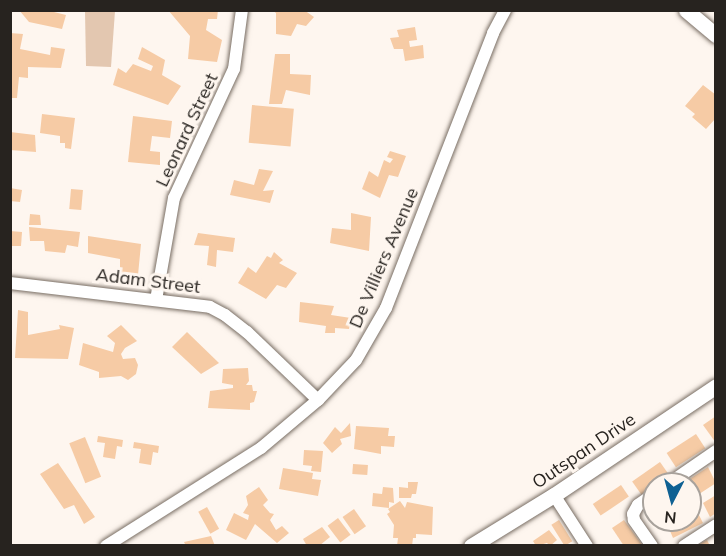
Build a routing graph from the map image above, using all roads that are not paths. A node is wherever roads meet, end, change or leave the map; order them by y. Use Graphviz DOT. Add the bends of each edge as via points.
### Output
graph roads {
  1 [pos="242,10"];
  2 [pos="506,10"];
  3 [pos="686,10"];
  4 [pos="716,35"];
  5 [pos="10,283"];
  6 [pos="156,300"];
  7 [pos="716,386"];
  8 [pos="318,400"];
  9 [pos="716,451"];
  10 [pos="685,472"];
  11 [pos="554,495"];
  12 [pos="642,502"];
  13 [pos="716,525"];
  14 [pos="642,532"];
  15 [pos="642,532"];
  16 [pos="106,546"];
  17 [pos="471,546"];
  18 [pos="587,546"];
  19 [pos="652,546"];
  20 [pos="684,546"];
  1 -- 6 [label="street, Leonard Street" via="234,69 174,198"];
  2 -- 8 [label="street, De Villiers Avenue" via="493,33 380,322 356,360"];
  3 -- 4 [label="street"];
  5 -- 6 [label="street, Adam Street"];
  6 -- 8 [label="street, Adam Street" via="210,307 225,315"];
  7 -- 11 [label="street, Outspan Drive"];
  8 -- 16 [label="street, De Villiers Avenue" via="261,448"];
  9 -- 10 [label="street"];
  11 -- 17 [label="street, Outspan Drive"];
  11 -- 18 [label="street"];
  12 -- 15 [label="street" via="633,514"];
  13 -- 20 [label="street"];
  14 -- 19 [label="street"];
}
